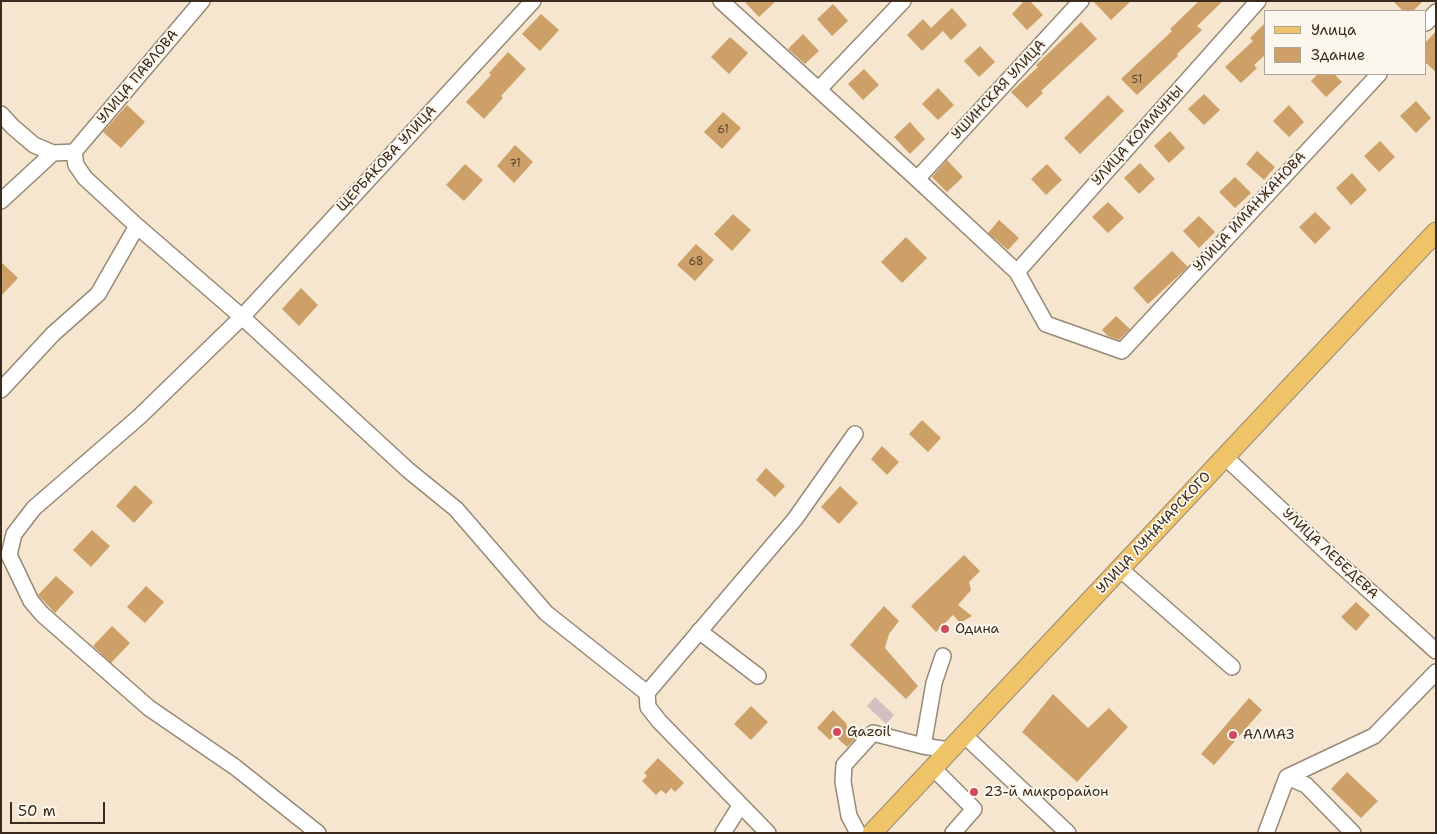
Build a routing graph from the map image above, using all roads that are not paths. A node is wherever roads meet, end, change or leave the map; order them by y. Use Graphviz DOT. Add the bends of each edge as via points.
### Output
graph roads {
  1 [pos="202,1"];
  2 [pos="532,1"];
  3 [pos="903,1"];
  4 [pos="1081,1"];
  5 [pos="1258,1"];
  6 [pos="727,3"];
  7 [pos="1436,12"];
  8 [pos="1427,22"];
  9 [pos="1378,75"];
  10 [pos="819,89"];
  11 [pos="1,114"];
  12 [pos="74,152"];
  13 [pos="53,153"];
  14 [pos="917,179"];
  15 [pos="1,202"];
  16 [pos="137,226"];
  17 [pos="1436,232"];
  18 [pos="1017,272"];
  19 [pos="242,317"];
  20 [pos="1,390"];
  21 [pos="854,434"];
  22 [pos="1225,457"];
  23 [pos="1,541"];
  24 [pos="9,555"];
  25 [pos="1120,569"];
  26 [pos="700,631"];
  27 [pos="1436,651"];
  28 [pos="943,656"];
  29 [pos="1232,667"];
  30 [pos="1436,672"];
  31 [pos="758,676"];
  32 [pos="647,692"];
  33 [pos="964,735"];
  34 [pos="923,746"];
  35 [pos="949,750"];
  36 [pos="933,768"];
  37 [pos="1287,777"];
  38 [pos="740,806"];
  39 [pos="318,833"];
  40 [pos="723,833"];
  41 [pos="768,833"];
  42 [pos="858,833"];
  43 [pos="872,833"];
  44 [pos="953,833"];
  45 [pos="1068,833"];
  46 [pos="1266,833"];
  47 [pos="1353,833"];
  1 -- 12 [label="street, УЛИЦА ПАВЛОВА"];
  2 -- 19 [label="street, ЩЕРБАКОВА УЛИЦА"];
  3 -- 10 [label="street"];
  4 -- 14 [label="street, УШИНСКАЯ УЛИЦА"];
  5 -- 18 [label="street, УЛИЦА КОММУНЫ"];
  6 -- 10 [label="street"];
  7 -- 8 [label="street"];
  9 -- 18 [label="street, УЛИЦА ИМАНЖАНОВА" via="1122,351 1046,324"];
  10 -- 14 [label="street"];
  11 -- 13 [label="street" via="34,146"];
  12 -- 13 [label="street"];
  12 -- 16 [label="street" via="76,165 85,178"];
  13 -- 15 [label="street"];
  14 -- 18 [label="street"];
  16 -- 19 [label="street"];
  16 -- 20 [label="street" via="98,294 53,334"];
  17 -- 22 [label="main road, УЛИЦА ЛУНАЧАРСКОГО"];
  19 -- 24 [label="street, ЩЕРБАКОВА УЛИЦА" via="139,417 34,508 14,534"];
  19 -- 32 [label="street" via="408,470 456,509 546,613"];
  21 -- 26 [label="street" via="795,519"];
  22 -- 25 [label="main road, УЛИЦА ЛУНАЧАРСКОГО"];
  22 -- 27 [label="street, УЛИЦА ЛЕБЕДЕВА"];
  23 -- 24 [label="street"];
  24 -- 39 [label="street" via="31,602 42,614 149,708 235,767"];
  25 -- 29 [label="street"];
  25 -- 33 [label="main road, УЛИЦА ЛУНАЧАРСКОГО"];
  26 -- 31 [label="street"];
  26 -- 32 [label="street"];
  28 -- 34 [label="street" via="934,683"];
  30 -- 37 [label="street" via="1374,736"];
  32 -- 38 [label="street" via="648,708"];
  33 -- 35 [label="main road, УЛИЦА ЛУНАЧАРСКОГО"];
  33 -- 45 [label="street"];
  34 -- 35 [label="street"];
  34 -- 42 [label="street" via="873,733 844,765 843,782 849,816"];
  35 -- 36 [label="main road, УЛИЦА ЛУНАЧАРСКОГО"];
  36 -- 43 [label="main road, УЛИЦА ЛУНАЧАРСКОГО"];
  36 -- 44 [label="street" via="974,809"];
  37 -- 46 [label="street"];
  37 -- 47 [label="street" via="1306,785"];
  38 -- 40 [label="street"];
  38 -- 41 [label="street"];
}
